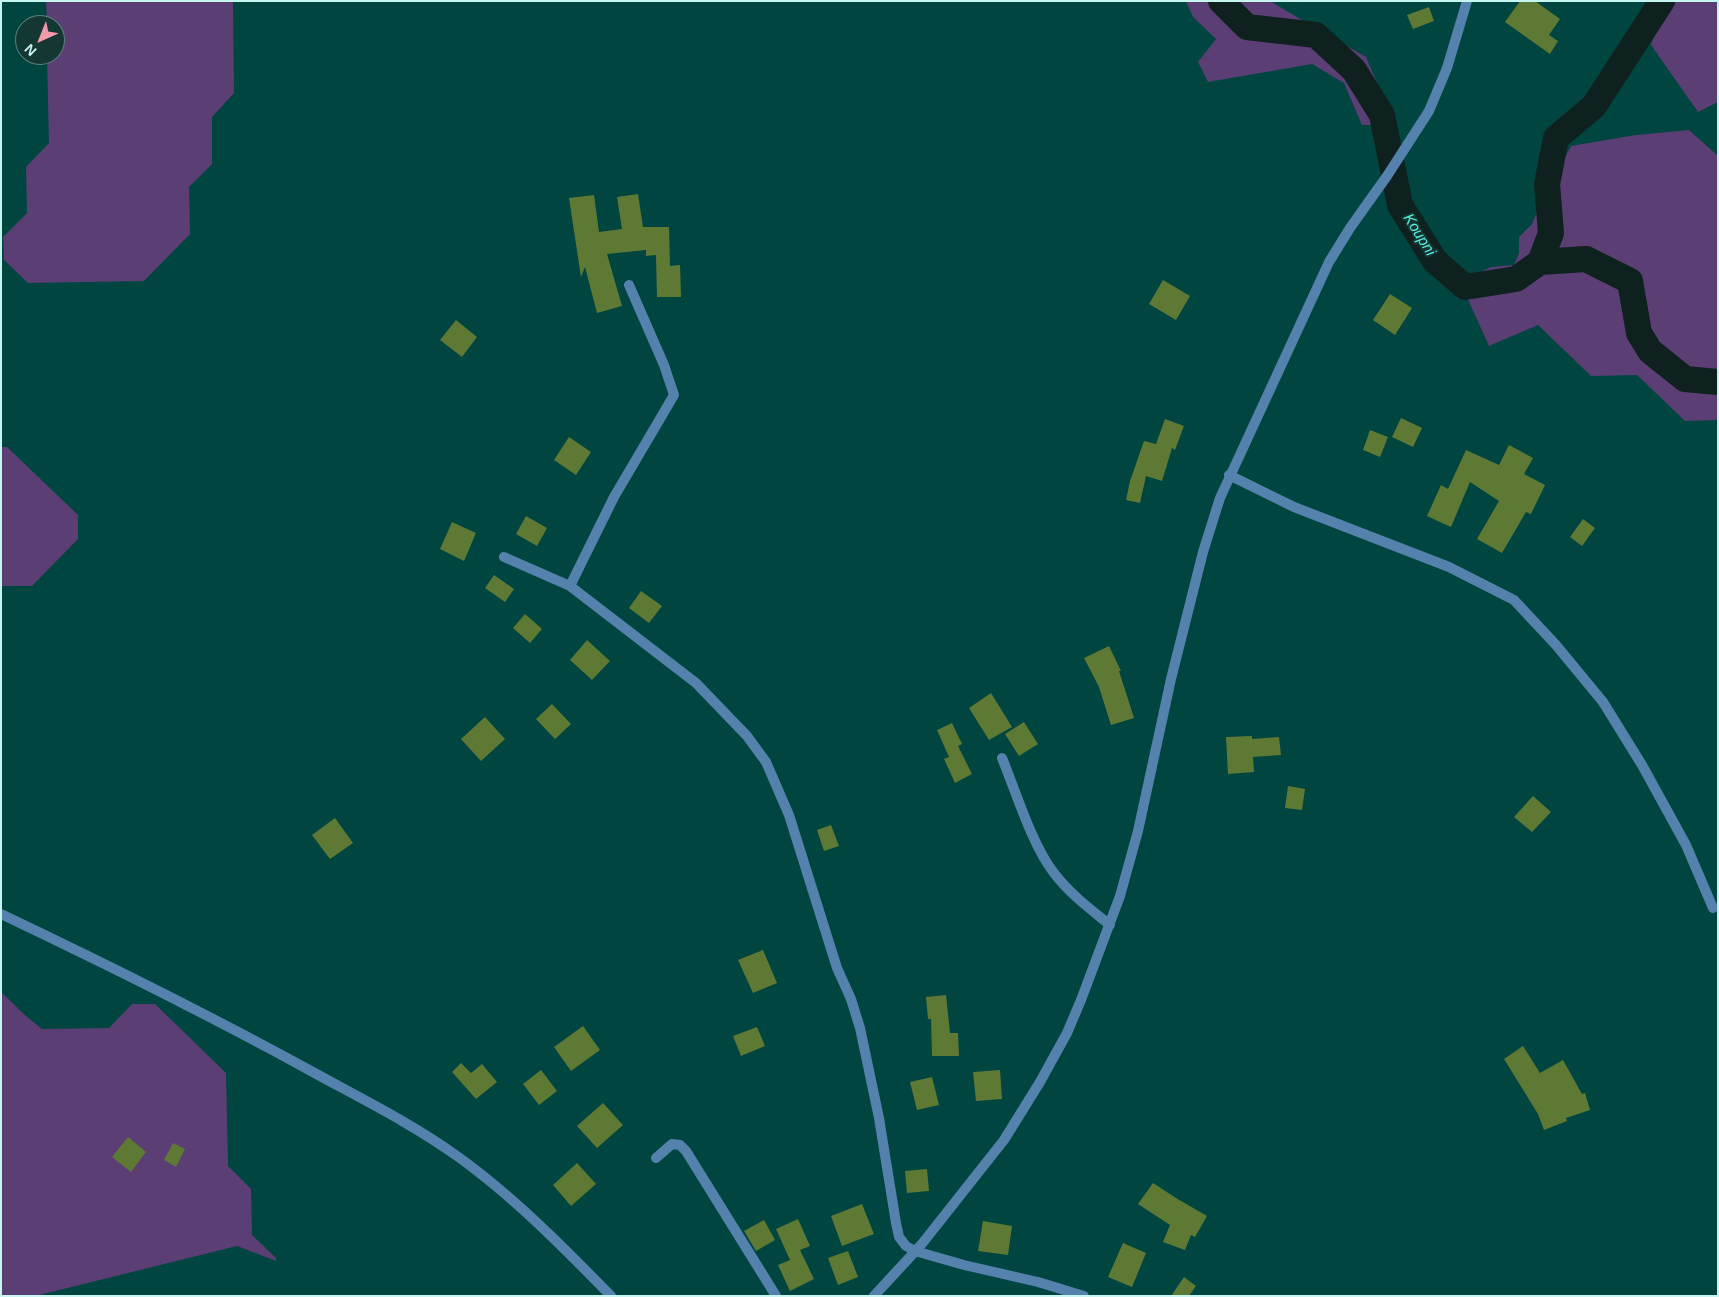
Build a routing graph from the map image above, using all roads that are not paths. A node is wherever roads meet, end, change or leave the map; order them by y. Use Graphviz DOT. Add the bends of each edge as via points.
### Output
graph roads {
  1 [pos="1466,1"];
  2 [pos="629,285"];
  3 [pos="1229,475"];
  4 [pos="504,557"];
  5 [pos="570,586"];
  6 [pos="1002,758"];
  7 [pos="1713,908"];
  8 [pos="1,914"];
  9 [pos="1110,925"];
  10 [pos="656,1158"];
  11 [pos="915,1251"];
  12 [pos="886,1284"];
  13 [pos="611,1296"];
  14 [pos="776,1296"];
  15 [pos="874,1296"];
  16 [pos="890,1296"];
  17 [pos="1084,1296"];
  1 -- 3 [label="street" via="1447,68 1429,111 1329,262"];
  2 -- 5 [label="street" via="674,395 614,497"];
  3 -- 7 [label="street" via="1294,507 1449,567 1514,600 1556,644 1603,702 1686,845"];
  3 -- 9 [label="street" via="1203,552 1171,678 1138,831"];
  4 -- 5 [label="street"];
  5 -- 11 [label="street" via="696,683 747,736 766,762 789,815 834,960 856,1014 879,1118 896,1223 906,1246"];
  6 -- 9 [label="street" via="1035,840 1053,872"];
  8 -- 13 [label="street" via="213,1018 418,1130 493,1185 556,1240"];
  9 -- 11 [label="street" via="1067,1033 1035,1090 1004,1140"];
  10 -- 14 [label="street" via="672,1144 680,1145 686,1151"];
  11 -- 12 [label="street"];
  11 -- 17 [label="street"];
  12 -- 15 [label="street"];
  12 -- 16 [label="street"];
}
